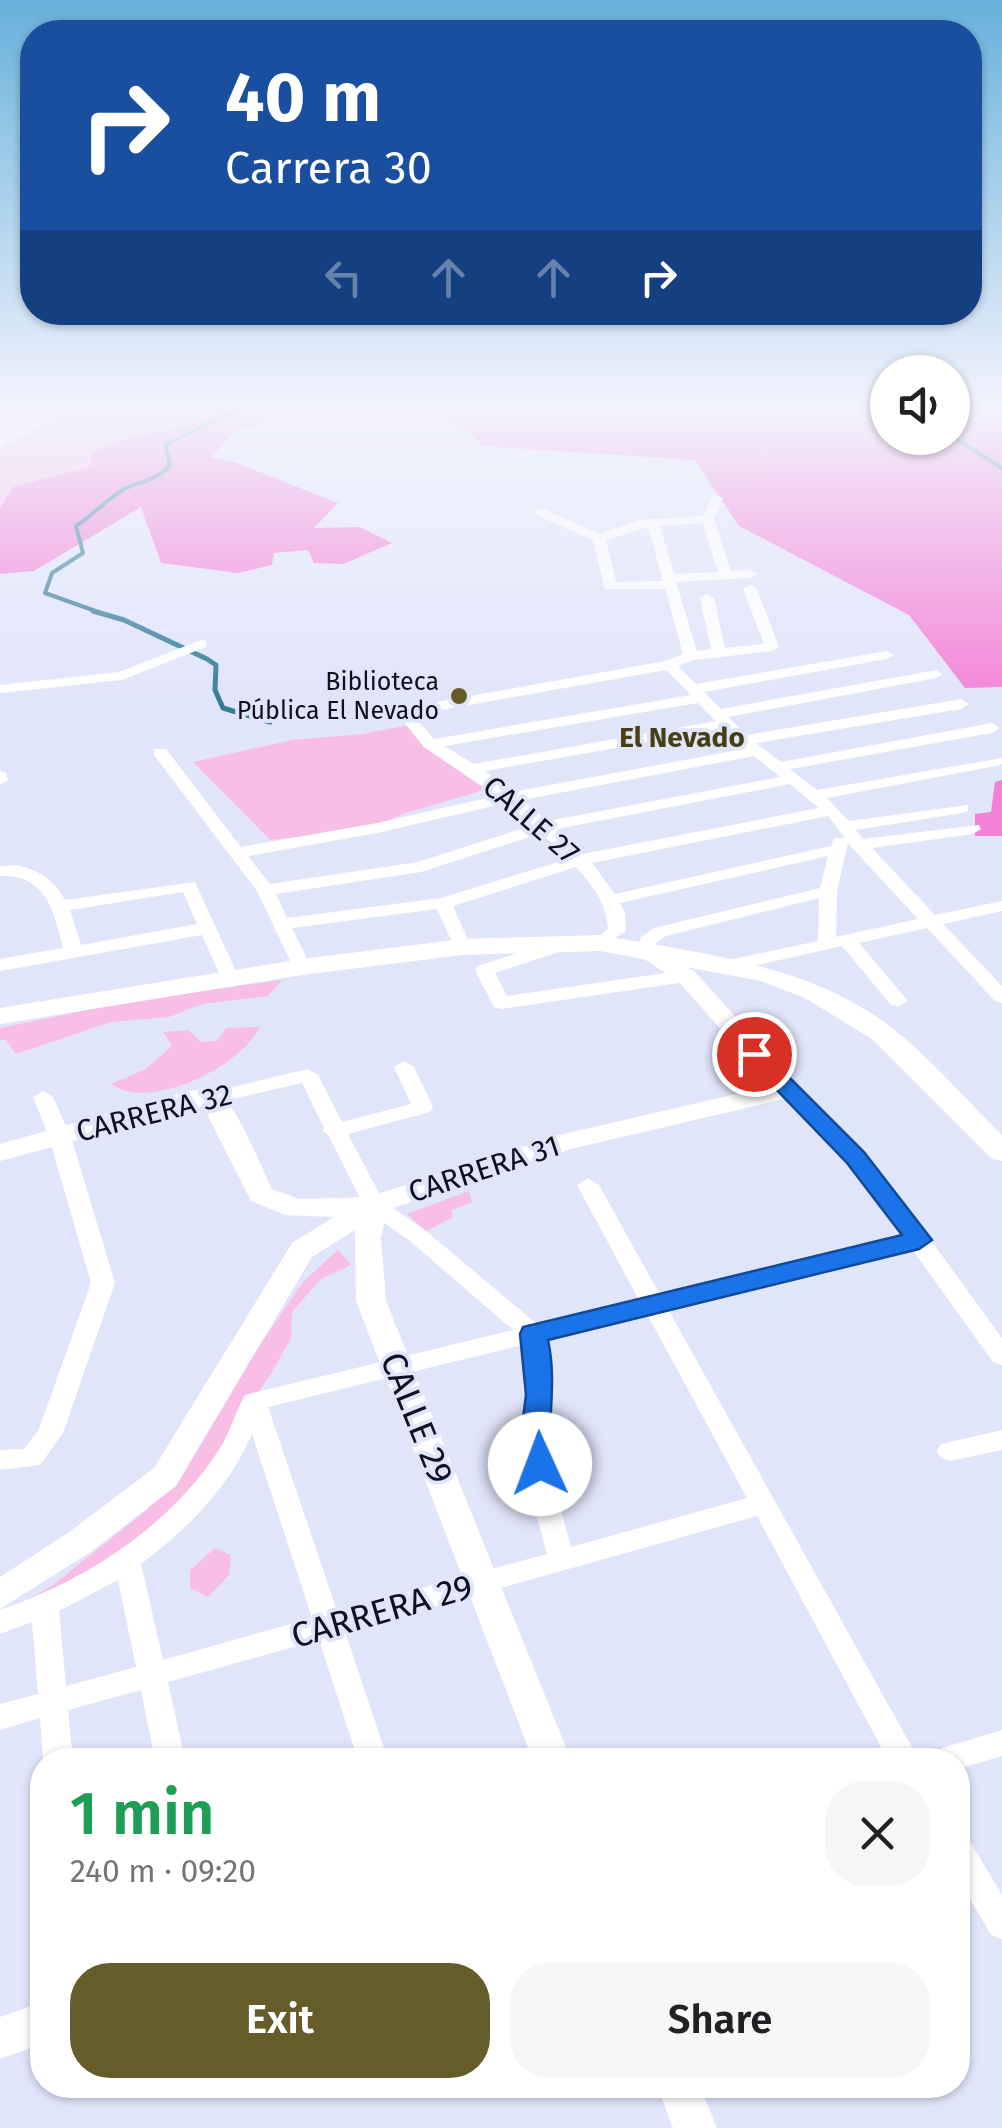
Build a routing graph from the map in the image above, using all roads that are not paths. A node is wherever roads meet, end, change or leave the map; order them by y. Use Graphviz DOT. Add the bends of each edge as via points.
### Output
graph roads {
  1 [pos="714,505"];
  2 [pos="540,512"];
  3 [pos="708,520"];
  4 [pos="653,522"];
  5 [pos="599,538"];
  6 [pos="726,576"];
  7 [pos="670,581"];
  8 [pos="707,598"];
  9 [pos="201,644"];
  10 [pos="719,652"];
  11 [pos="887,655"];
  12 [pos="691,656"];
  13 [pos="669,665"];
  14 [pos="936,674"];
  15 [pos="0,689"];
  16 [pos="698,694"];
  17 [pos="961,704"];
  18 [pos="723,719"];
  19 [pos="992,728"];
  20 [pos="430,744"];
  21 [pos="750,746"];
  22 [pos="160,752"];
  23 [pos="996,761"];
  24 [pos="778,767"];
  25 [pos="472,769"];
  26 [pos="794,780"];
  27 [pos="814,796"];
  28 [pos="507,798"];
  29 [pos="962,808"];
  30 [pos="832,810"];
  31 [pos="845,826"];
  32 [pos="544,828"];
  33 [pos="973,829"];
  34 [pos="859,845"];
  35 [pos="838,850"];
  36 [pos="234,853"];
  37 [pos="581,860"];
  38 [pos="5,866"];
  39 [pos="264,890"];
  40 [pos="828,891"];
  41 [pos="610,900"];
  42 [pos="443,903"];
  43 [pos="62,906"];
  44 [pos="1002,906"];
  45 [pos="929,922"];
  46 [pos="283,924"];
  47 [pos="208,928"];
  48 [pos="836,941"];
  49 [pos="586,942"];
  50 [pos="462,947"];
  51 [pos="646,950"];
  52 [pos="74,954"];
  53 [pos="0,965"];
  54 [pos="772,965"];
  55 [pos="302,967"];
  56 [pos="686,976"];
  57 [pos="230,978"];
  58 [pos="1002,997"];
  59 [pos="898,1002"];
  60 [pos="0,1016"];
  61 [pos="404,1067"];
  62 [pos="788,1090"];
  63 [pos="44,1097"];
  64 [pos="210,1098"];
  65 [pos="333,1130"];
  66 [pos="60,1137"];
  67 [pos="1002,1152"];
  68 [pos="0,1153"];
  69 [pos="588,1185"];
  70 [pos="374,1206"];
  71 [pos="919,1240"];
  72 [pos="654,1304"];
  73 [pos="533,1334"];
  74 [pos="1002,1356"];
  75 [pos="396,1366"];
  76 [pos="254,1401"];
  77 [pos="1002,1440"];
  78 [pos="950,1451"];
  79 [pos="0,1460"];
  80 [pos="764,1504"];
  81 [pos="127,1560"];
  82 [pos="562,1560"];
  83 [pos="482,1583"];
  84 [pos="0,1595"];
  85 [pos="45,1608"];
  86 [pos="0,1622"];
  87 [pos="330,1625"];
  88 [pos="152,1674"];
  89 [pos="54,1702"];
  90 [pos="0,1716"];
  91 [pos="1002,1743"];
  92 [pos="57,1748"];
  93 [pos="167,1748"];
  94 [pos="369,1748"];
  95 [pos="547,1748"];
  96 [pos="897,1748"];
  97 [pos="970,1752"];
  98 [pos="970,1870"];
  99 [pos="1002,1924"];
  100 [pos="30,2028"];
  101 [pos="0,2038"];
  102 [pos="683,2098"];
  103 [pos="695,2128"];
  1 -- 3 [label="street"];
  2 -- 5 [label="street"];
  3 -- 4 [label="street"];
  3 -- 6 [label="street"];
  4 -- 5 [label="street"];
  4 -- 7 [label="street"];
  5 -- 7 [label="street" via="610,586"];
  6 -- 7 [label="street"];
  6 -- 10 [label="street" via="751,581 772,646"];
  7 -- 12 [label="street"];
  8 -- 10 [label="street"];
  9 -- 15 [label="street" via="122,676"];
  10 -- 12 [label="street"];
  11 -- 16 [label="street"];
  12 -- 13 [label="street"];
  13 -- 16 [label="street"];
  13 -- 20 [label="street, CALLE 27" via="403,712"];
  14 -- 18 [label="street"];
  16 -- 18 [label="street"];
  16 -- 20 [label="street"];
  17 -- 21 [label="street"];
  18 -- 21 [label="street"];
  18 -- 25 [label="street"];
  19 -- 24 [label="street"];
  20 -- 25 [label="street, CALLE 27"];
  21 -- 24 [label="street"];
  21 -- 28 [label="street"];
  22 -- 36 [label="street"];
  23 -- 27 [label="street"];
  24 -- 26 [label="street"];
  25 -- 28 [label="street, CALLE 27"];
  26 -- 27 [label="street"];
  26 -- 32 [label="street"];
  27 -- 30 [label="street"];
  28 -- 32 [label="street, CALLE 27"];
  28 -- 36 [label="street"];
  29 -- 31 [label="street"];
  30 -- 31 [label="street"];
  30 -- 37 [label="street"];
  31 -- 34 [label="street"];
  31 -- 35 [label="street"];
  32 -- 37 [label="street, CALLE 27"];
  32 -- 39 [label="street" via="421,867"];
  33 -- 34 [label="street"];
  34 -- 45 [label="street"];
  35 -- 40 [label="street"];
  35 -- 41 [label="street"];
  36 -- 39 [label="street"];
  37 -- 41 [label="street, CALLE 27"];
  37 -- 42 [label="street"];
  38 -- 43 [label="street" via="45,883"];
  39 -- 46 [label="street"];
  40 -- 48 [label="street"];
  40 -- 51 [label="street" via="660,932"];
  41 -- 49 [label="street" via="620,926"];
  42 -- 46 [label="street"];
  42 -- 50 [label="street"];
  43 -- 47 [label="street" via="189,886"];
  43 -- 52 [label="street"];
  44 -- 45 [label="street"];
  45 -- 48 [label="street"];
  45 -- 58 [label="street"];
  46 -- 55 [label="street"];
  47 -- 52 [label="street"];
  47 -- 57 [label="street"];
  48 -- 54 [label="street"];
  48 -- 59 [label="street"];
  49 -- 50 [label="main road"];
  49 -- 51 [label="main road"];
  49 -- 56 [label="street" via="484,970 501,1003"];
  50 -- 55 [label="main road"];
  51 -- 54 [label="main road" via="726,966"];
  51 -- 56 [label="street"];
  52 -- 53 [label="street"];
  54 -- 67 [label="main road" via="882,1033"];
  55 -- 57 [label="main road"];
  56 -- 62 [label="street"];
  57 -- 60 [label="main road"];
  61 -- 65 [label="street" via="423,1107"];
  62 -- 70 [label="street, CARRERA 31" via="564,1142"];
  62 -- 71 [label="street" via="856,1157"];
  63 -- 66 [label="street"];
  64 -- 65 [label="street, CARRERA 32" via="308,1076"];
  64 -- 66 [label="street, CARRERA 32"];
  64 -- 70 [label="street" via="268,1200 290,1208"];
  65 -- 70 [label="street"];
  66 -- 68 [label="street, CARRERA 32"];
  66 -- 79 [label="street" via="103,1283 50,1433 31,1458"];
  69 -- 72 [label="street"];
  70 -- 73 [label="street"];
  70 -- 75 [label="street, CALLE 29" via="367,1238 371,1302"];
  70 -- 84 [label="street, CARRERA 31" via="302,1250 166,1476"];
  71 -- 72 [label="street"];
  71 -- 74 [label="street"];
  72 -- 73 [label="street"];
  72 -- 80 [label="street"];
  73 -- 75 [label="street"];
  73 -- 82 [label="street" via="540,1395 535,1434"];
  75 -- 76 [label="street"];
  75 -- 83 [label="street, CALLE 29"];
  76 -- 81 [label="street" via="229,1456 186,1510"];
  76 -- 87 [label="street"];
  77 -- 78 [label="street"];
  80 -- 82 [label="street, CARRERA 29"];
  80 -- 96 [label="street"];
  81 -- 85 [label="street"];
  81 -- 88 [label="street"];
  82 -- 83 [label="street, CARRERA 29"];
  83 -- 87 [label="street, CARRERA 29"];
  83 -- 95 [label="street, CALLE 29"];
  85 -- 86 [label="street"];
  85 -- 89 [label="street"];
  87 -- 88 [label="street, CARRERA 29"];
  87 -- 94 [label="street"];
  88 -- 89 [label="street, CARRERA 29"];
  88 -- 93 [label="street"];
  89 -- 90 [label="street, CARRERA 29"];
  89 -- 92 [label="street"];
  91 -- 97 [label="street"];
  98 -- 99 [label="street"];
  100 -- 101 [label="street"];
  102 -- 103 [label="street"];
}
